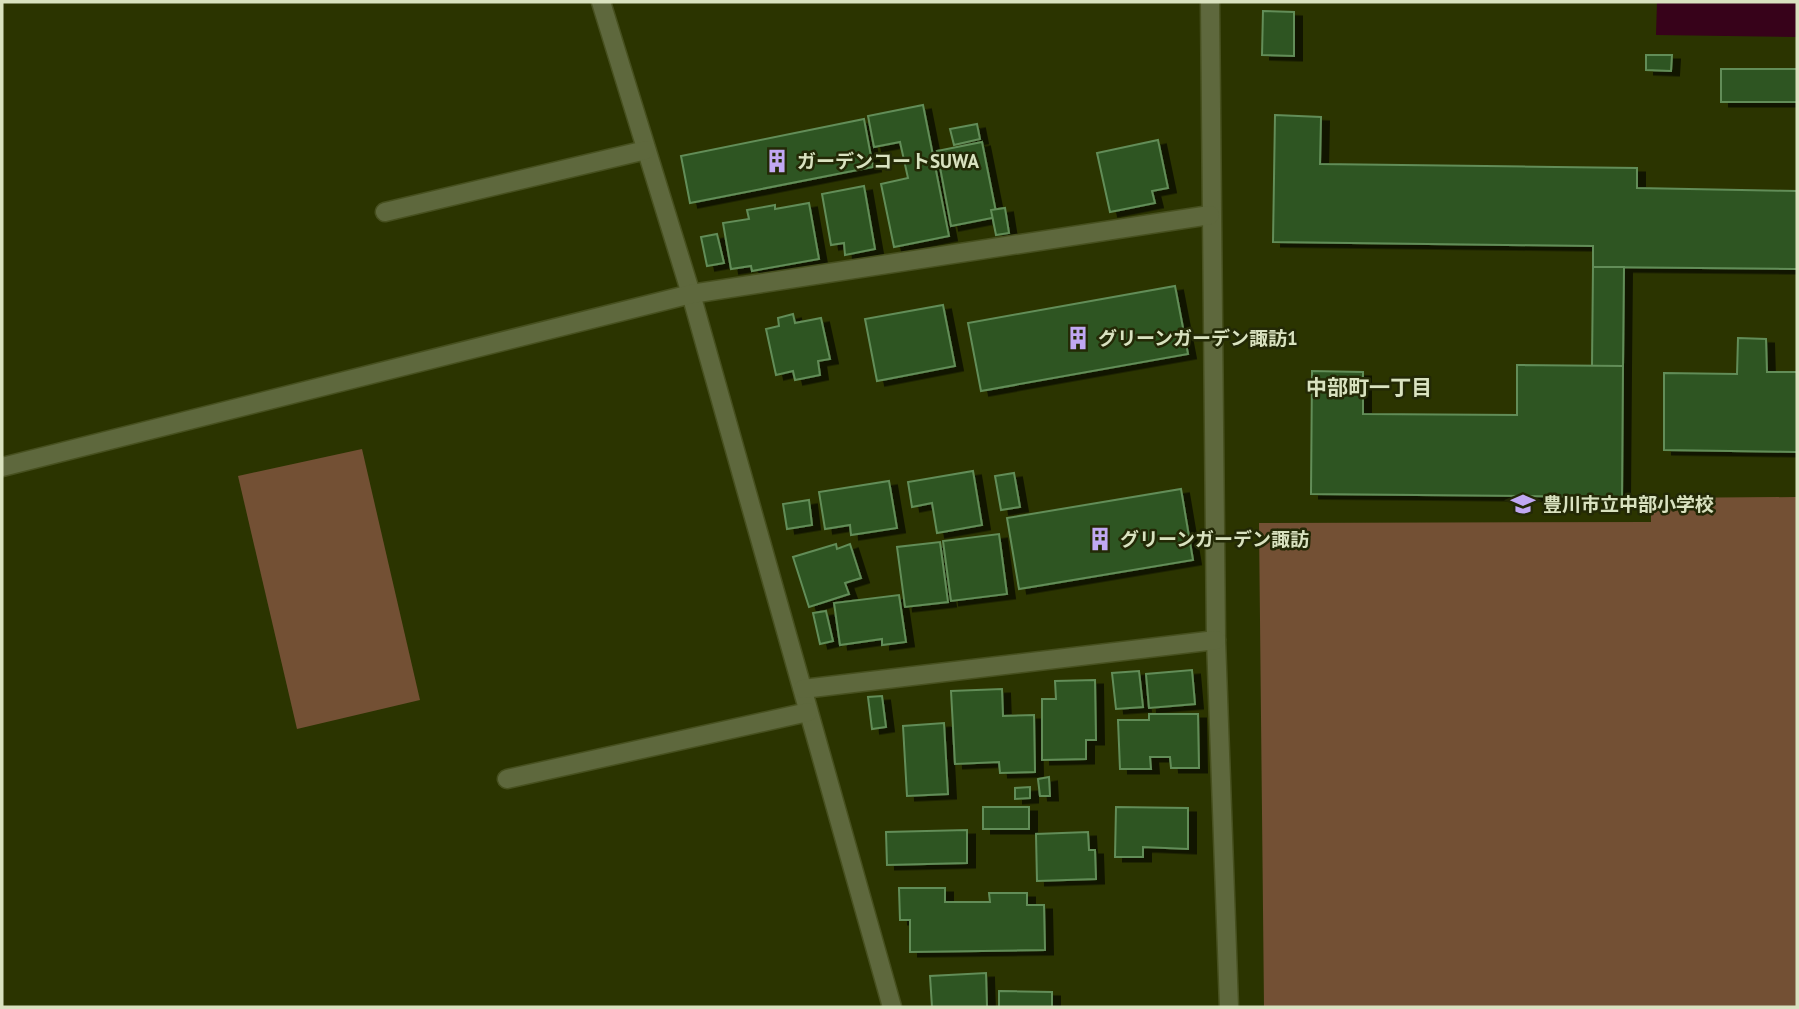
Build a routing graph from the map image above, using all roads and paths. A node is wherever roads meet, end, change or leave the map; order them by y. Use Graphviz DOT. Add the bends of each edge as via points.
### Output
graph roads {
  1 [pos="601,2"];
  2 [pos="1210,2"];
  3 [pos="646,150"];
  4 [pos="385,212"];
  5 [pos="1210,215"];
  6 [pos="691,295"];
  7 [pos="2,467"];
  8 [pos="1216,640"];
  9 [pos="803,689"];
  10 [pos="808,712"];
  11 [pos="507,779"];
  12 [pos="892,1007"];
  13 [pos="1229,1007"];
  1 -- 3 [label="street"];
  2 -- 5 [label="street"];
  3 -- 4 [label="street"];
  3 -- 6 [label="street"];
  5 -- 6 [label="street"];
  5 -- 8 [label="street"];
  6 -- 7 [label="street"];
  6 -- 9 [label="street"];
  8 -- 9 [label="street"];
  8 -- 13 [label="street"];
  9 -- 10 [label="street"];
  10 -- 11 [label="street"];
  10 -- 12 [label="street"];
}
